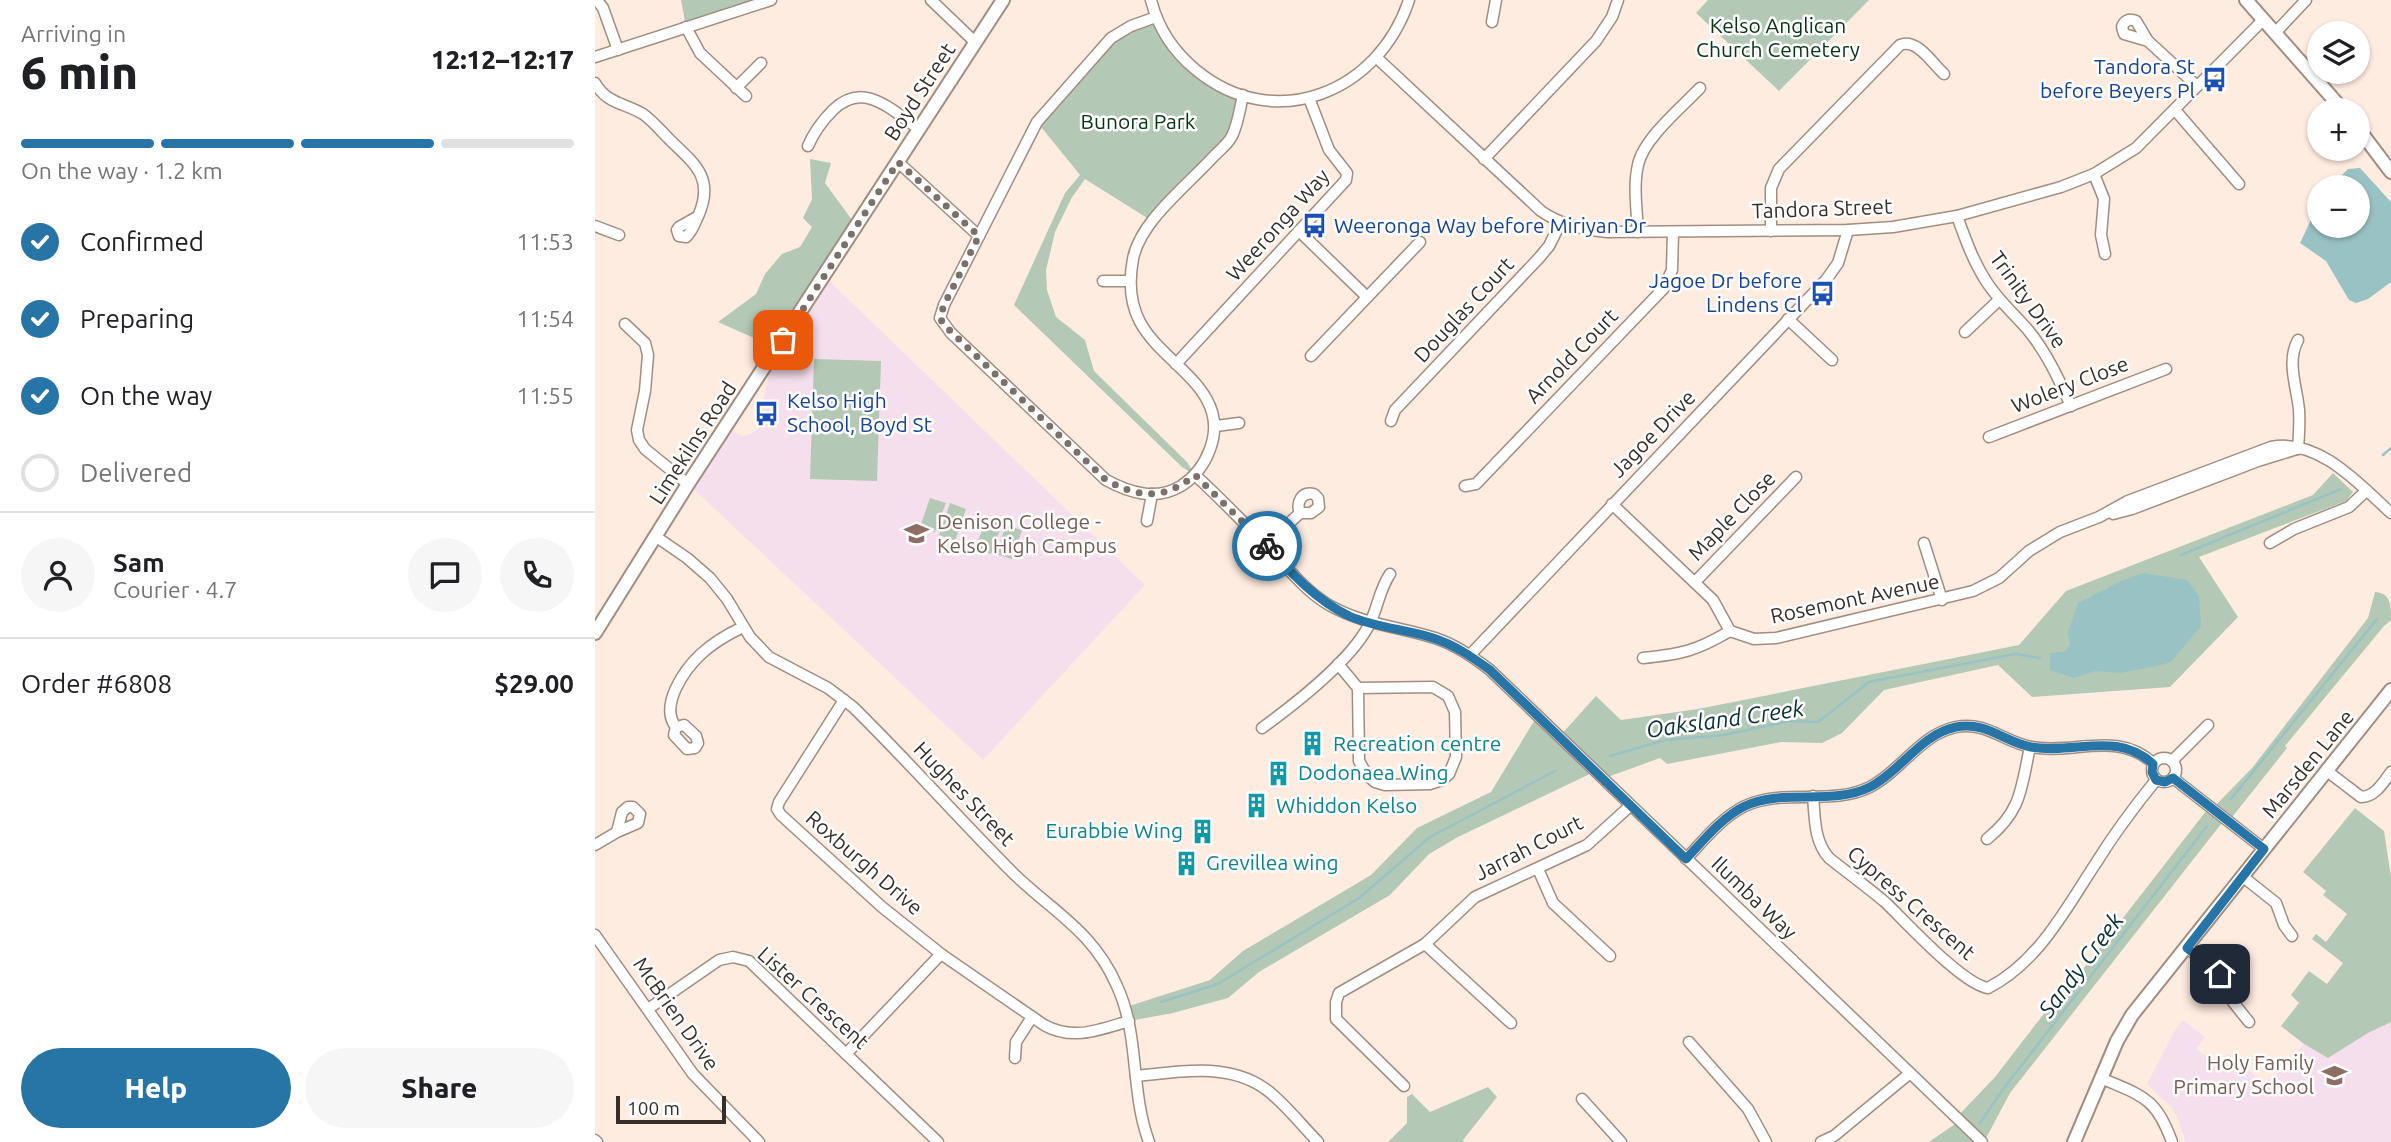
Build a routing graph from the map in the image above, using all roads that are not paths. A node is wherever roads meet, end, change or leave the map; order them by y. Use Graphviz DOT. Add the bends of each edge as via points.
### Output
graph roads {
  1 [pos="597,0"];
  2 [pos="771,0"];
  3 [pos="931,0"];
  4 [pos="1003,0"];
  5 [pos="1151,0"];
  6 [pos="1409,0"];
  7 [pos="1496,0"];
  8 [pos="1618,0"];
  9 [pos="2246,0"];
  10 [pos="2306,0"];
  11 [pos="1156,17"];
  12 [pos="2263,20"];
  13 [pos="1492,22"];
  14 [pos="686,27"];
  15 [pos="2276,33"];
  16 [pos="2148,41"];
  17 [pos="975,42"];
  18 [pos="618,50"];
  19 [pos="595,57"];
  20 [pos="1377,58"];
  21 [pos="761,63"];
  22 [pos="1944,74"];
  23 [pos="595,83"];
  24 [pos="2197,86"];
  25 [pos="736,88"];
  26 [pos="1700,88"];
  27 [pos="1243,95"];
  28 [pos="746,96"];
  29 [pos="1308,98"];
  30 [pos="2333,98"];
  31 [pos="2175,110"];
  32 [pos="919,129"];
  33 [pos="2370,144"];
  34 [pos="808,146"];
  35 [pos="1484,159"];
  36 [pos="898,162"];
  37 [pos="2391,172"];
  38 [pos="2094,174"];
  39 [pos="2239,184"];
  40 [pos="1957,216"];
  41 [pos="697,217"];
  42 [pos="1561,222"];
  43 [pos="595,226"];
  44 [pos="1848,230"];
  45 [pos="1299,231"];
  46 [pos="1771,231"];
  47 [pos="1638,232"];
  48 [pos="1673,232"];
  49 [pos="619,235"];
  50 [pos="979,236"];
  51 [pos="1420,242"];
  52 [pos="2105,254"];
  53 [pos="824,276"];
  54 [pos="1103,281"];
  55 [pos="1130,281"];
  56 [pos="1367,297"];
  57 [pos="1999,300"];
  58 [pos="1788,319"];
  59 [pos="625,324"];
  60 [pos="1965,332"];
  61 [pos="2298,340"];
  62 [pos="1311,356"];
  63 [pos="1832,360"];
  64 [pos="1176,364"];
  65 [pos="2165,369"];
  66 [pos="2071,406"];
  67 [pos="1391,421"];
  68 [pos="1239,423"];
  69 [pos="1216,426"];
  70 [pos="1989,437"];
  71 [pos="2298,449"];
  72 [pos="1195,475"];
  73 [pos="1796,477"];
  74 [pos="688,484"];
  75 [pos="1465,486"];
  76 [pos="2365,491"];
  77 [pos="1152,494"];
  78 [pos="1612,504"];
  79 [pos="1300,513"];
  80 [pos="2391,513"];
  81 [pos="1147,520"];
  82 [pos="656,536"];
  83 [pos="1924,542"];
  84 [pos="2270,543"];
  85 [pos="1266,545"];
  86 [pos="1390,574"];
  87 [pos="1695,582"];
  88 [pos="1942,600"];
  89 [pos="1370,623"];
  90 [pos="743,627"];
  91 [pos="1730,631"];
  92 [pos="595,633"];
  93 [pos="1470,655"];
  94 [pos="1643,658"];
  95 [pos="1338,664"];
  96 [pos="1358,688"];
  97 [pos="2391,690"];
  98 [pos="844,700"];
  99 [pos="2208,725"];
  100 [pos="676,727"];
  101 [pos="1262,728"];
  102 [pos="2030,747"];
  103 [pos="2172,761"];
  104 [pos="2153,764"];
  105 [pos="2327,771"];
  106 [pos="2391,772"];
  107 [pos="2173,778"];
  108 [pos="2156,780"];
  109 [pos="1813,796"];
  110 [pos="1630,806"];
  111 [pos="617,832"];
  112 [pos="1987,839"];
  113 [pos="595,845"];
  114 [pos="2264,849"];
  115 [pos="1686,859"];
  116 [pos="1538,869"];
  117 [pos="2242,876"];
  118 [pos="595,935"];
  119 [pos="2292,936"];
  120 [pos="1425,944"];
  121 [pos="2187,948"];
  122 [pos="941,954"];
  123 [pos="1610,956"];
  124 [pos="648,1009"];
  125 [pos="1033,1017"];
  126 [pos="1129,1021"];
  127 [pos="2249,1022"];
  128 [pos="1511,1023"];
  129 [pos="1689,1042"];
  130 [pos="846,1054"];
  131 [pos="1015,1058"];
  132 [pos="1909,1074"];
  133 [pos="1136,1076"];
  134 [pos="2101,1078"];
  135 [pos="1404,1086"];
  136 [pos="1582,1099"];
  137 [pos="759,1142"];
  138 [pos="938,1142"];
  139 [pos="1149,1142"];
  140 [pos="1318,1142"];
  141 [pos="1621,1142"];
  142 [pos="1766,1142"];
  143 [pos="1821,1142"];
  144 [pos="1982,1142"];
  145 [pos="2074,1142"];
  146 [pos="2172,1142"];
  1 -- 18 [label="street"];
  2 -- 14 [label="street"];
  3 -- 17 [label="street"];
  4 -- 17 [label="main road, Boyd Street"];
  5 -- 11 [label="street"];
  6 -- 20 [label="street" via="1394,36"];
  7 -- 13 [label="street"];
  8 -- 35 [label="street" via="1596,41"];
  9 -- 12 [label="main road"];
  10 -- 15 [label="street"];
  11 -- 27 [label="street" via="1189,65 1221,87"];
  11 -- 50 [label="street" via="1111,38 1037,122"];
  12 -- 15 [label="main road"];
  12 -- 24 [label="street, Tandora Street"];
  14 -- 18 [label="street"];
  14 -- 25 [label="street" via="699,53"];
  15 -- 30 [label="main road"];
  16 -- 24 [label="street"];
  17 -- 32 [label="main road, Boyd Street"];
  18 -- 19 [label="street"];
  20 -- 29 [label="street" via="1351,80"];
  20 -- 35 [label="street, Tandora Street"];
  21 -- 25 [label="street"];
  22 -- 46 [label="street" via="1915,45 1900,45 1779,169 1771,188"];
  23 -- 41 [label="street" via="612,101 643,114 694,164 705,191"];
  24 -- 31 [label="street, Tandora Street"];
  25 -- 28 [label="street"];
  26 -- 47 [label="street" via="1640,157 1636,173"];
  27 -- 29 [label="street" via="1277,101"];
  27 -- 55 [label="street" via="1228,142 1145,231 1133,256"];
  29 -- 45 [label="street, Weeronga Way" via="1326,144 1347,176"];
  31 -- 38 [label="street, Tandora Street" via="2136,148"];
  31 -- 39 [label="street"];
  32 -- 34 [label="street" via="876,101 851,97 818,128"];
  32 -- 36 [label="main road, Boyd Street"];
  33 -- 37 [label="main road"];
  35 -- 42 [label="street, Tandora Street" via="1541,211"];
  36 -- 50 [label="street"];
  36 -- 53 [label="main road, Boyd Street"];
  38 -- 40 [label="street, Tandora Street"];
  38 -- 52 [label="street" via="2103,199"];
  40 -- 44 [label="street, Tandora Street" via="1893,228"];
  40 -- 57 [label="street, Trinity Drive" via="1966,243"];
  42 -- 47 [label="street, Tandora Street" via="1595,231"];
  42 -- 67 [label="street, Douglas Court" via="1549,246 1395,410"];
  43 -- 49 [label="street"];
  44 -- 46 [label="street, Tandora Street"];
  44 -- 58 [label="street, Jagoe Drive" via="1835,268"];
  45 -- 56 [label="street"];
  45 -- 64 [label="street, Weeronga Way"];
  46 -- 48 [label="street, Tandora Street"];
  47 -- 48 [label="street, Tandora Street"];
  48 -- 75 [label="street, Arnold Court" via="1672,270 1664,288 1476,484"];
  50 -- 77 [label="street" via="944,305 941,321 1106,480 1134,493"];
  51 -- 56 [label="street"];
  53 -- 74 [label="main road, Limekilns Road"];
  54 -- 55 [label="street"];
  55 -- 64 [label="street" via="1139,320"];
  56 -- 62 [label="street"];
  57 -- 60 [label="street"];
  57 -- 66 [label="street, Trinity Drive" via="2029,332"];
  58 -- 63 [label="street"];
  58 -- 78 [label="street, Jagoe Drive"];
  59 -- 74 [label="street" via="645,343 648,355 639,440"];
  61 -- 71 [label="street" via="2292,355 2299,408"];
  64 -- 69 [label="street" via="1201,389"];
  65 -- 66 [label="street, Wolery Close"];
  66 -- 70 [label="street, Wolery Close"];
  68 -- 69 [label="street"];
  69 -- 72 [label="street" via="1211,448"];
  71 -- 76 [label="street" via="2328,459"];
  71 -- 88 [label="street, Rosemont Avenue" via="2099,517 2045,541 1986,586"];
  72 -- 77 [label="street" via="1179,487"];
  72 -- 85 [label="street, Ilumba Way"];
  73 -- 87 [label="street, Maple Close"];
  74 -- 82 [label="main road, Limekilns Road"];
  76 -- 80 [label="street"];
  76 -- 84 [label="street" via="2349,507"];
  77 -- 81 [label="street"];
  78 -- 87 [label="street"];
  78 -- 93 [label="street, Jagoe Drive"];
  79 -- 85 [label="street"];
  82 -- 90 [label="street, Hughes Street" via="710,578"];
  82 -- 92 [label="main road, Limekilns Road"];
  83 -- 88 [label="street"];
  85 -- 89 [label="street, Ilumba Way" via="1325,603"];
  86 -- 89 [label="street" via="1381,586"];
  87 -- 91 [label="street" via="1713,600"];
  88 -- 91 [label="street, Rosemont Avenue" via="1776,638 1754,639"];
  89 -- 93 [label="street, Ilumba Way" via="1435,638"];
  89 -- 95 [label="street" via="1352,652"];
  90 -- 98 [label="street, Hughes Street" via="769,657"];
  90 -- 100 [label="street" via="713,645 690,667 671,706"];
  91 -- 94 [label="street" via="1701,648"];
  93 -- 110 [label="street, Ilumba Way"];
  95 -- 96 [label="street"];
  95 -- 101 [label="street"];
  96 -- 96 [label="street" via="1433,687 1448,696 1455,712 1456,757 1449,774 1430,784 1385,785 1367,775 1359,761"];
  97 -- 105 [label="main road, Marsden Lane"];
  98 -- 122 [label="street, Roxburgh Drive" via="777,809 860,889"];
  98 -- 126 [label="street, Hughes Street" via="1016,876 1082,932 1112,973"];
  99 -- 103 [label="street"];
  102 -- 104 [label="street" via="2121,746 2136,750"];
  102 -- 109 [label="street" via="1990,729 1959,726 1939,733 1866,789"];
  102 -- 112 [label="street" via="2018,803"];
  103 -- 104 [label="street" via="2162,758"];
  103 -- 107 [label="street" via="2176,769"];
  104 -- 108 [label="street"];
  105 -- 106 [label="street" via="2361,797 2375,793"];
  105 -- 114 [label="main road, Marsden Lane"];
  107 -- 108 [label="street"];
  107 -- 114 [label="street"];
  108 -- 109 [label="street, Cypress Crescent" via="2127,815 2046,938 1988,993 1829,858 1817,836"];
  109 -- 115 [label="street" via="1745,806"];
  110 -- 115 [label="street, Ilumba Way"];
  110 -- 116 [label="street, Jarrah Court" via="1587,845"];
  111 -- 113 [label="street"];
  114 -- 117 [label="main road, Marsden Lane"];
  115 -- 132 [label="street, Ilumba Way"];
  116 -- 120 [label="street, Jarrah Court" via="1475,897"];
  116 -- 123 [label="street" via="1553,903"];
  117 -- 119 [label="street" via="2276,904"];
  117 -- 121 [label="main road, Marsden Lane"];
  118 -- 124 [label="street, McBrien Drive"];
  120 -- 128 [label="street"];
  120 -- 135 [label="street, Jarrah Court" via="1339,993 1335,1002 1336,1019"];
  121 -- 127 [label="street" via="2222,976 2233,1002"];
  121 -- 134 [label="main road, Marsden Lane" via="2132,1015"];
  122 -- 125 [label="street, Roxburgh Drive"];
  122 -- 130 [label="street"];
  124 -- 130 [label="street, Lister Crescent" via="719,960 740,958 756,967"];
  124 -- 137 [label="street, McBrien Drive" via="702,1086"];
  125 -- 126 [label="street, Roxburgh Drive" via="1054,1031 1076,1034"];
  125 -- 131 [label="street" via="1016,1042"];
  126 -- 133 [label="street, Hughes Street"];
  129 -- 142 [label="street" via="1748,1109"];
  130 -- 138 [label="street, Lister Crescent"];
  132 -- 143 [label="street"];
  132 -- 144 [label="street, Ilumba Way"];
  133 -- 139 [label="street, Hughes Street"];
  133 -- 140 [label="street" via="1203,1070 1236,1075 1265,1088"];
  134 -- 145 [label="main road, Marsden Lane"];
  134 -- 146 [label="street" via="2154,1105"];
  136 -- 141 [label="street"];
}
